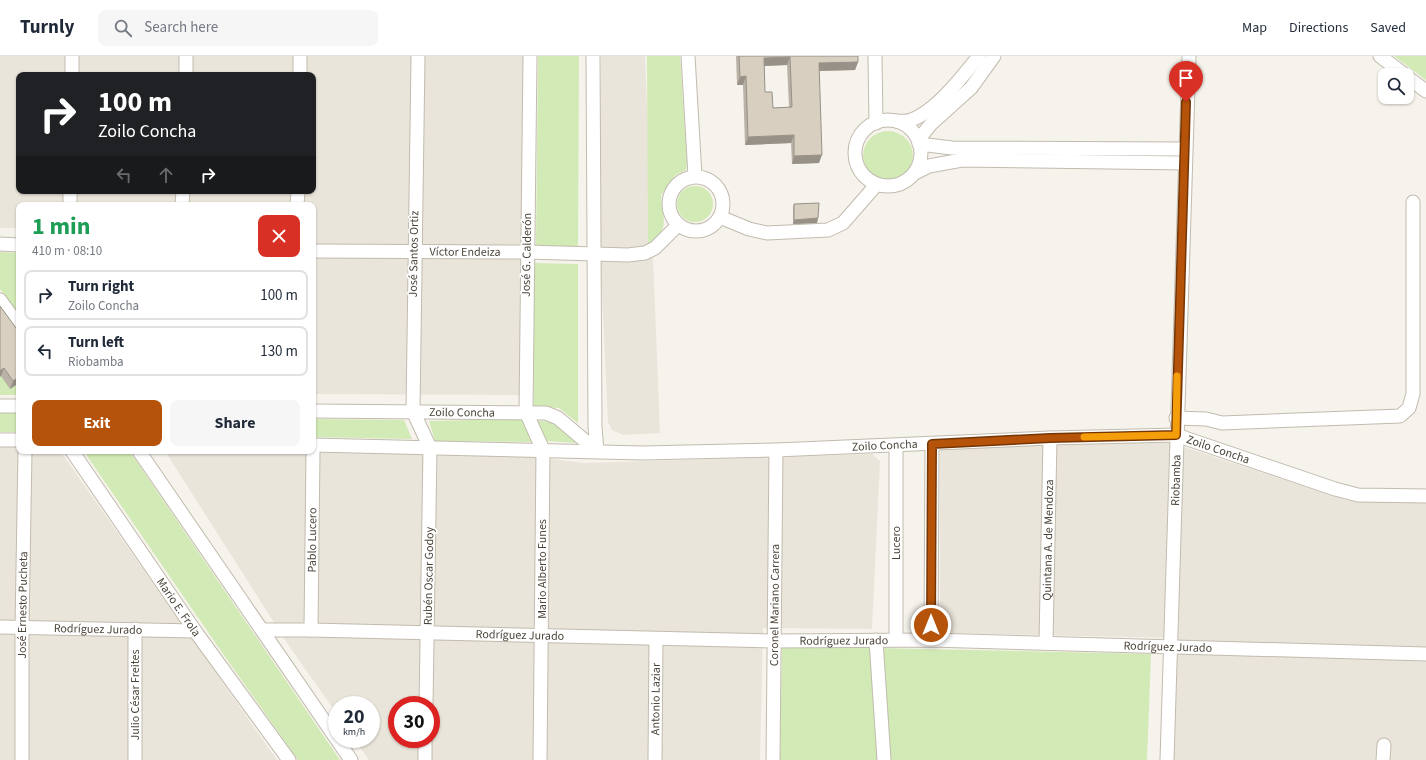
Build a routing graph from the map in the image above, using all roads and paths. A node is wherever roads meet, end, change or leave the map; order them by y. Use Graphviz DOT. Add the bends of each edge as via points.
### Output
graph roads {
  1 [pos="72,56"];
  2 [pos="186,56"];
  3 [pos="300,56"];
  4 [pos="418,56"];
  5 [pos="530,56"];
  6 [pos="593,56"];
  7 [pos="688,56"];
  8 [pos="875,56"];
  9 [pos="979,56"];
  10 [pos="994,56"];
  11 [pos="1189,56"];
  12 [pos="1380,56"];
  13 [pos="1396,68"];
  14 [pos="72,72"];
  15 [pos="186,72"];
  16 [pos="300,72"];
  17 [pos="1414,82"];
  18 [pos="1426,91"];
  19 [pos="894,121"];
  20 [pos="876,123"];
  21 [pos="919,142"];
  22 [pos="1184,149"];
  23 [pos="1184,164"];
  24 [pos="915,173"];
  25 [pos="695,176"];
  26 [pos="877,184"];
  27 [pos="1413,202"];
  28 [pos="720,217"];
  29 [pos="678,225"];
  30 [pos="0,244"];
  31 [pos="16,245"];
  32 [pos="316,251"];
  33 [pos="414,252"];
  34 [pos="527,252"];
  35 [pos="593,255"];
  36 [pos="0,300"];
  37 [pos="16,322"];
  38 [pos="0,406"];
  39 [pos="16,406"];
  40 [pos="316,410"];
  41 [pos="412,411"];
  42 [pos="526,412"];
  43 [pos="1176,418"];
  44 [pos="1176,435"];
  45 [pos="1050,438"];
  46 [pos="0,440"];
  47 [pos="16,440"];
  48 [pos="932,444"];
  49 [pos="316,445"];
  50 [pos="896,446"];
  51 [pos="430,448"];
  52 [pos="543,450"];
  53 [pos="776,450"];
  54 [pos="597,451"];
  55 [pos="25,454"];
  56 [pos="74,454"];
  57 [pos="141,454"];
  58 [pos="313,454"];
  59 [pos="1426,496"];
  60 [pos="0,627"];
  61 [pos="22,628"];
  62 [pos="135,629"];
  63 [pos="262,630"];
  64 [pos="311,630"];
  65 [pos="195,631"];
  66 [pos="428,632"];
  67 [pos="542,636"];
  68 [pos="656,639"];
  69 [pos="876,640"];
  70 [pos="896,640"];
  71 [pos="931,640"];
  72 [pos="774,641"];
  73 [pos="1046,643"];
  74 [pos="1171,647"];
  75 [pos="1426,654"];
  76 [pos="426,696"];
  77 [pos="1384,745"];
  78 [pos="425,748"];
  79 [pos="22,760"];
  80 [pos="135,760"];
  81 [pos="289,760"];
  82 [pos="351,760"];
  83 [pos="425,760"];
  84 [pos="540,760"];
  85 [pos="655,760"];
  86 [pos="773,760"];
  87 [pos="884,760"];
  88 [pos="1167,760"];
  89 [pos="1383,760"];
  1 -- 14 [label="street"];
  2 -- 15 [label="street"];
  3 -- 16 [label="street"];
  4 -- 33 [label="street, José Santos Ortiz"];
  5 -- 34 [label="street, José G. Calderón"];
  6 -- 35 [label="street"];
  7 -- 25 [label="street"];
  8 -- 20 [label="street"];
  9 -- 19 [label="street" via="959,82 928,110 910,121"];
  10 -- 21 [label="street" via="971,88 931,124"];
  11 -- 22 [label="street, Riobamba"];
  12 -- 13 [label="street"];
  17 -- 18 [label="street"];
  19 -- 20 [label="street"];
  19 -- 21 [label="street" via="908,128"];
  20 -- 26 [label="street" via="861,135 856,144 855,154 861,172 868,180"];
  21 -- 22 [label="street" via="952,148"];
  21 -- 24 [label="street" via="920,159"];
  22 -- 23 [label="street, Riobamba"];
  23 -- 24 [label="street" via="962,160 929,166"];
  23 -- 43 [label="street, Riobamba"];
  24 -- 26 [label="street" via="902,183 885,186"];
  25 -- 28 [label="street" via="710,181 721,193 723,209"];
  25 -- 29 [label="street" via="680,182 670,195 669,211"];
  26 -- 28 [label="street" via="843,223 828,230 767,233 749,229"];
  27 -- 43 [label="street" via="1413,394 1409,408 1400,416 1222,423 1206,419"];
  28 -- 29 [label="street" via="701,231 689,230"];
  29 -- 35 [label="street, Víctor Endeiza" via="655,248 644,253"];
  30 -- 31 [label="street"];
  32 -- 33 [label="street, Víctor Endeiza"];
  33 -- 34 [label="street, Víctor Endeiza"];
  33 -- 41 [label="street, José Santos Ortiz"];
  34 -- 35 [label="street, Víctor Endeiza"];
  34 -- 42 [label="street, José G. Calderón"];
  35 -- 54 [label="street"];
  36 -- 37 [label="street"];
  38 -- 39 [label="street"];
  40 -- 41 [label="street, Zoilo Concha"];
  41 -- 42 [label="street, Zoilo Concha"];
  41 -- 51 [label="street, José Santos Ortiz"];
  42 -- 52 [label="street, José G. Calderón"];
  42 -- 54 [label="street, Zoilo Concha" via="546,413 558,418"];
  43 -- 44 [label="street, Riobamba"];
  44 -- 45 [label="street, Zoilo Concha"];
  44 -- 59 [label="street, Zoilo Concha" via="1335,489 1358,494"];
  44 -- 74 [label="street, Riobamba"];
  45 -- 48 [label="street, Zoilo Concha"];
  45 -- 73 [label="street, Quintana A. de Mendoza"];
  46 -- 47 [label="street"];
  48 -- 50 [label="street, Zoilo Concha"];
  48 -- 71 [label="street"];
  49 -- 51 [label="street, Zoilo Concha"];
  50 -- 53 [label="street, Zoilo Concha"];
  50 -- 70 [label="street, Lucero"];
  51 -- 52 [label="street, Zoilo Concha"];
  51 -- 66 [label="street, Rubén Oscar Godoy"];
  52 -- 54 [label="street, Zoilo Concha"];
  52 -- 67 [label="street, Mario Alberto Funes"];
  53 -- 54 [label="street, Zoilo Concha"];
  53 -- 72 [label="street, Coronel Mariano Carrera"];
  55 -- 61 [label="street, José Ernesto Pucheta"];
  56 -- 65 [label="street, Mario E. Frola"];
  57 -- 63 [label="street"];
  58 -- 64 [label="street, Pablo Lucero"];
  60 -- 61 [label="street, Rodríguez Jurado"];
  61 -- 62 [label="street, Rodríguez Jurado"];
  61 -- 79 [label="street, José Ernesto Pucheta"];
  62 -- 65 [label="street, Rodríguez Jurado"];
  62 -- 80 [label="street, Julio César Freites"];
  63 -- 64 [label="street, Rodríguez Jurado"];
  63 -- 82 [label="street"];
  64 -- 66 [label="street, Rodríguez Jurado"];
  65 -- 81 [label="street, Mario E. Frola"];
  66 -- 67 [label="street, Rodríguez Jurado"];
  66 -- 76 [label="street, Rubén Oscar Godoy"];
  67 -- 68 [label="street, Rodríguez Jurado"];
  67 -- 84 [label="street, Mario Alberto Funes"];
  68 -- 72 [label="street, Rodríguez Jurado"];
  68 -- 85 [label="street, Antonio Laziar"];
  69 -- 70 [label="street, Rodríguez Jurado"];
  69 -- 72 [label="street, Rodríguez Jurado"];
  69 -- 87 [label="street"];
  70 -- 71 [label="street, Rodríguez Jurado"];
  71 -- 73 [label="street, Rodríguez Jurado"];
  72 -- 86 [label="street, Coronel Mariano Carrera"];
  73 -- 74 [label="street, Rodríguez Jurado"];
  74 -- 75 [label="street, Rodríguez Jurado"];
  74 -- 88 [label="street, Riobamba"];
  77 -- 89 [label="street"];
  78 -- 83 [label="street"];
}
